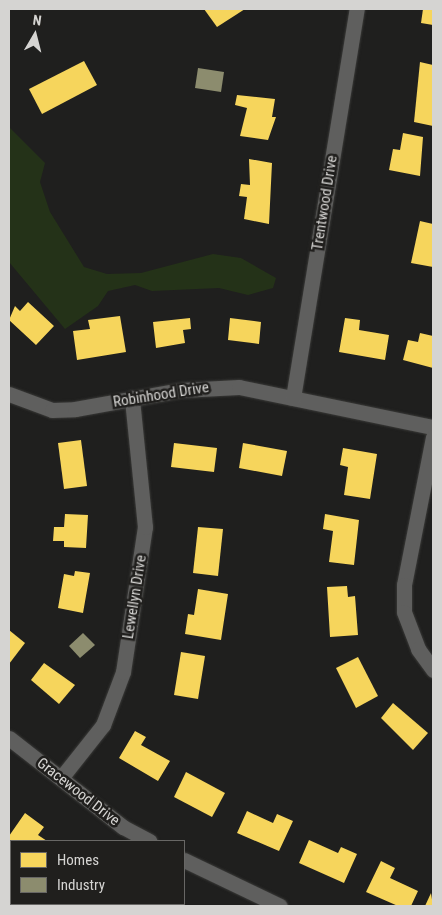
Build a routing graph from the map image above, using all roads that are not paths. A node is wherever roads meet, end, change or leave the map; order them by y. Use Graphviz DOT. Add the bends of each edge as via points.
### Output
graph roads {
  1 [pos="357,9"];
  2 [pos="9,394"];
  3 [pos="132,398"];
  4 [pos="293,398"];
  5 [pos="433,427"];
  6 [pos="433,437"];
  7 [pos="433,670"];
  8 [pos="9,738"];
  9 [pos="61,778"];
  10 [pos="148,840"];
  11 [pos="185,860"];
  12 [pos="280,906"];
  1 -- 4 [label="street, Trentwood Drive"];
  2 -- 3 [label="street, Robinhood Drive" via="52,410"];
  3 -- 4 [label="street, Robinhood Drive" via="213,386"];
  3 -- 9 [label="street, Lewellyn Drive" via="145,527 123,672 102,725"];
  4 -- 5 [label="street, Robinhood Drive"];
  6 -- 7 [label="street" via="404,585 404,612 418,648"];
  8 -- 9 [label="street, Gracewood Drive"];
  9 -- 10 [label="street, Gracewood Drive"];
  11 -- 12 [label="street"];
}
